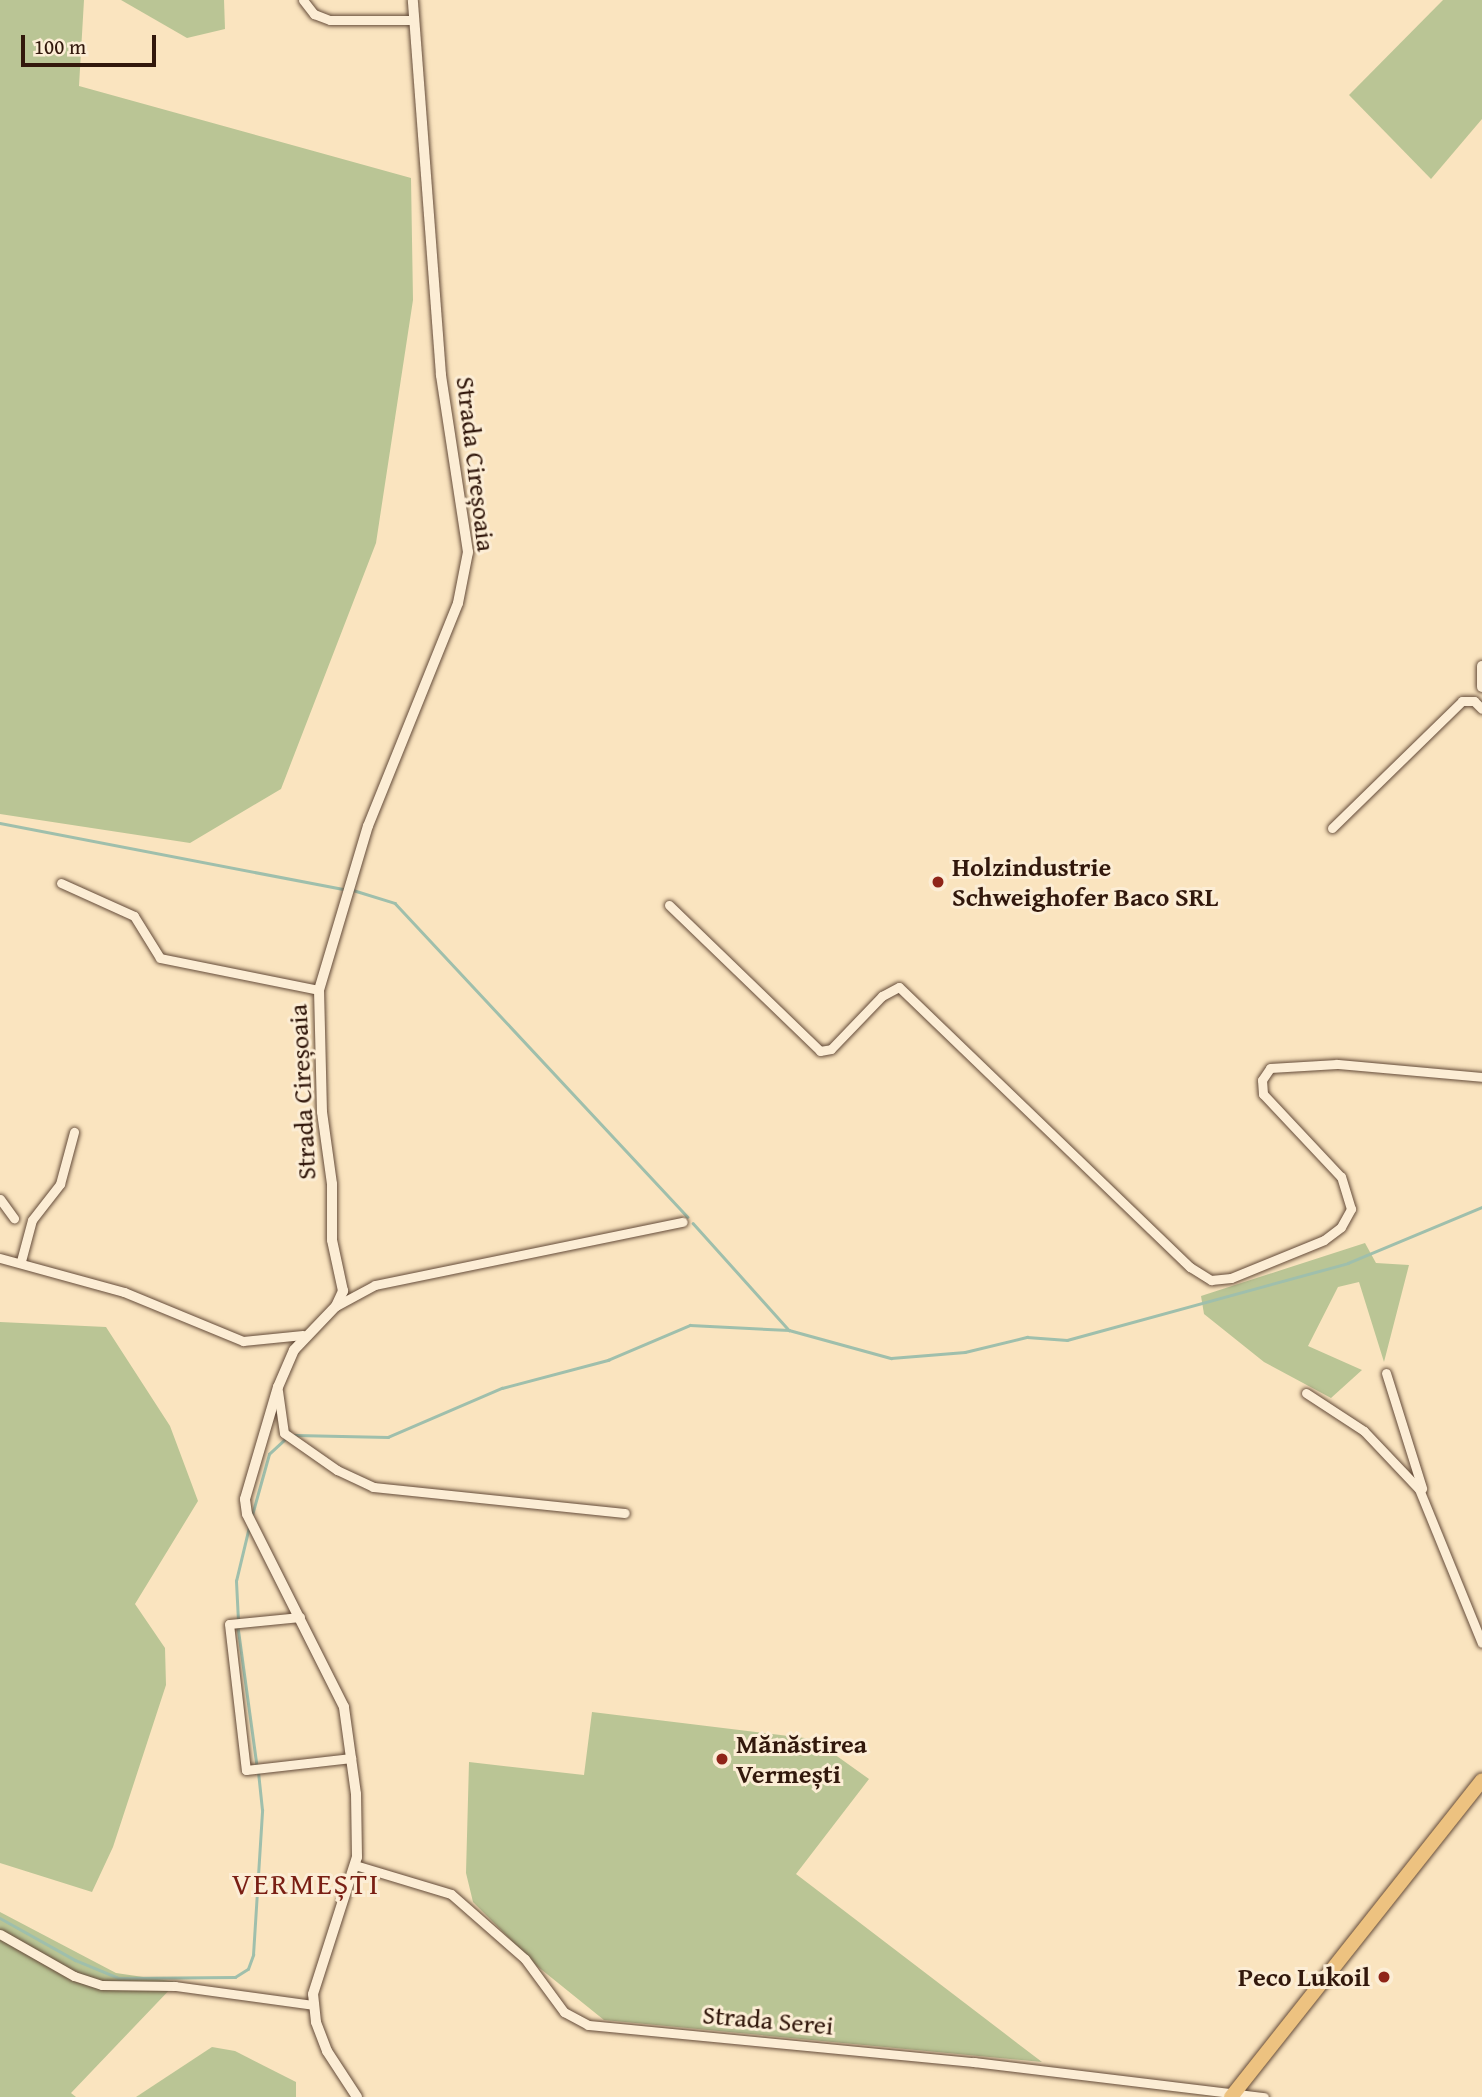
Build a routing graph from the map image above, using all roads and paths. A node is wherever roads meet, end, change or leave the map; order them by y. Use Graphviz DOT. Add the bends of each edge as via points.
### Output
graph roads {
  1 [pos="303,0"];
  2 [pos="412,0"];
  3 [pos="411,20"];
  4 [pos="1482,666"];
  5 [pos="1482,687"];
  6 [pos="1482,709"];
  7 [pos="1332,828"];
  8 [pos="61,883"];
  9 [pos="669,905"];
  10 [pos="319,990"];
  11 [pos="1482,1077"];
  12 [pos="74,1132"];
  13 [pos="0,1199"];
  14 [pos="14,1218"];
  15 [pos="683,1222"];
  16 [pos="0,1258"];
  17 [pos="20,1261"];
  18 [pos="336,1306"];
  19 [pos="303,1335"];
  20 [pos="1386,1373"];
  21 [pos="278,1387"];
  22 [pos="1307,1393"];
  23 [pos="1426,1502"];
  24 [pos="625,1513"];
  25 [pos="300,1617"];
  26 [pos="1482,1643"];
  27 [pos="351,1758"];
  28 [pos="1482,1780"];
  29 [pos="355,1865"];
  30 [pos="0,1934"];
  31 [pos="314,2004"];
  32 [pos="1233,2095"];
  33 [pos="357,2097"];
  34 [pos="1264,2097"];
  1 -- 3 [label="street" via="314,14 330,20"];
  2 -- 3 [label="street, Strada Cireșoaia"];
  3 -- 10 [label="street, Strada Cireșoaia" via="441,375 468,552 458,603 368,826"];
  4 -- 5 [label="street"];
  6 -- 7 [label="street" via="1474,701 1462,701"];
  8 -- 10 [label="street" via="134,916 160,958"];
  9 -- 11 [label="street" via="820,1051 831,1049 882,996 899,987 1191,1267 1211,1280 1231,1278 1324,1240 1341,1227 1351,1209 1341,1177 1263,1094 1262,1080 1270,1068 1337,1064"];
  10 -- 18 [label="street, Strada Cireșoaia" via="332,1240 343,1291"];
  12 -- 17 [label="street" via="60,1184 32,1220"];
  13 -- 14 [label="street"];
  15 -- 18 [label="street" via="375,1285"];
  16 -- 17 [label="street"];
  17 -- 19 [label="street" via="124,1292 243,1341"];
  18 -- 19 [label="street"];
  19 -- 21 [label="street"];
  20 -- 23 [label="street"];
  21 -- 24 [label="street" via="284,1433 337,1470 373,1487"];
  21 -- 25 [label="street" via="245,1499 247,1514"];
  22 -- 23 [label="street" via="1371,1437 1410,1477"];
  23 -- 26 [label="street"];
  25 -- 27 [label="street" via="344,1707"];
  25 -- 27 [label="street" via="229,1624 246,1770"];
  27 -- 29 [label="street" via="358,1823"];
  28 -- 32 [label="main road"];
  29 -- 31 [label="street" via="317,1979"];
  29 -- 32 [label="street, Strada Serei" via="451,1894 525,1959 564,2012 588,2025 961,2060"];
  30 -- 31 [label="street" via="74,1976 102,1985 175,1986"];
  31 -- 33 [label="street" via="327,2051"];
  32 -- 34 [label="street, Strada Serei"];
}
